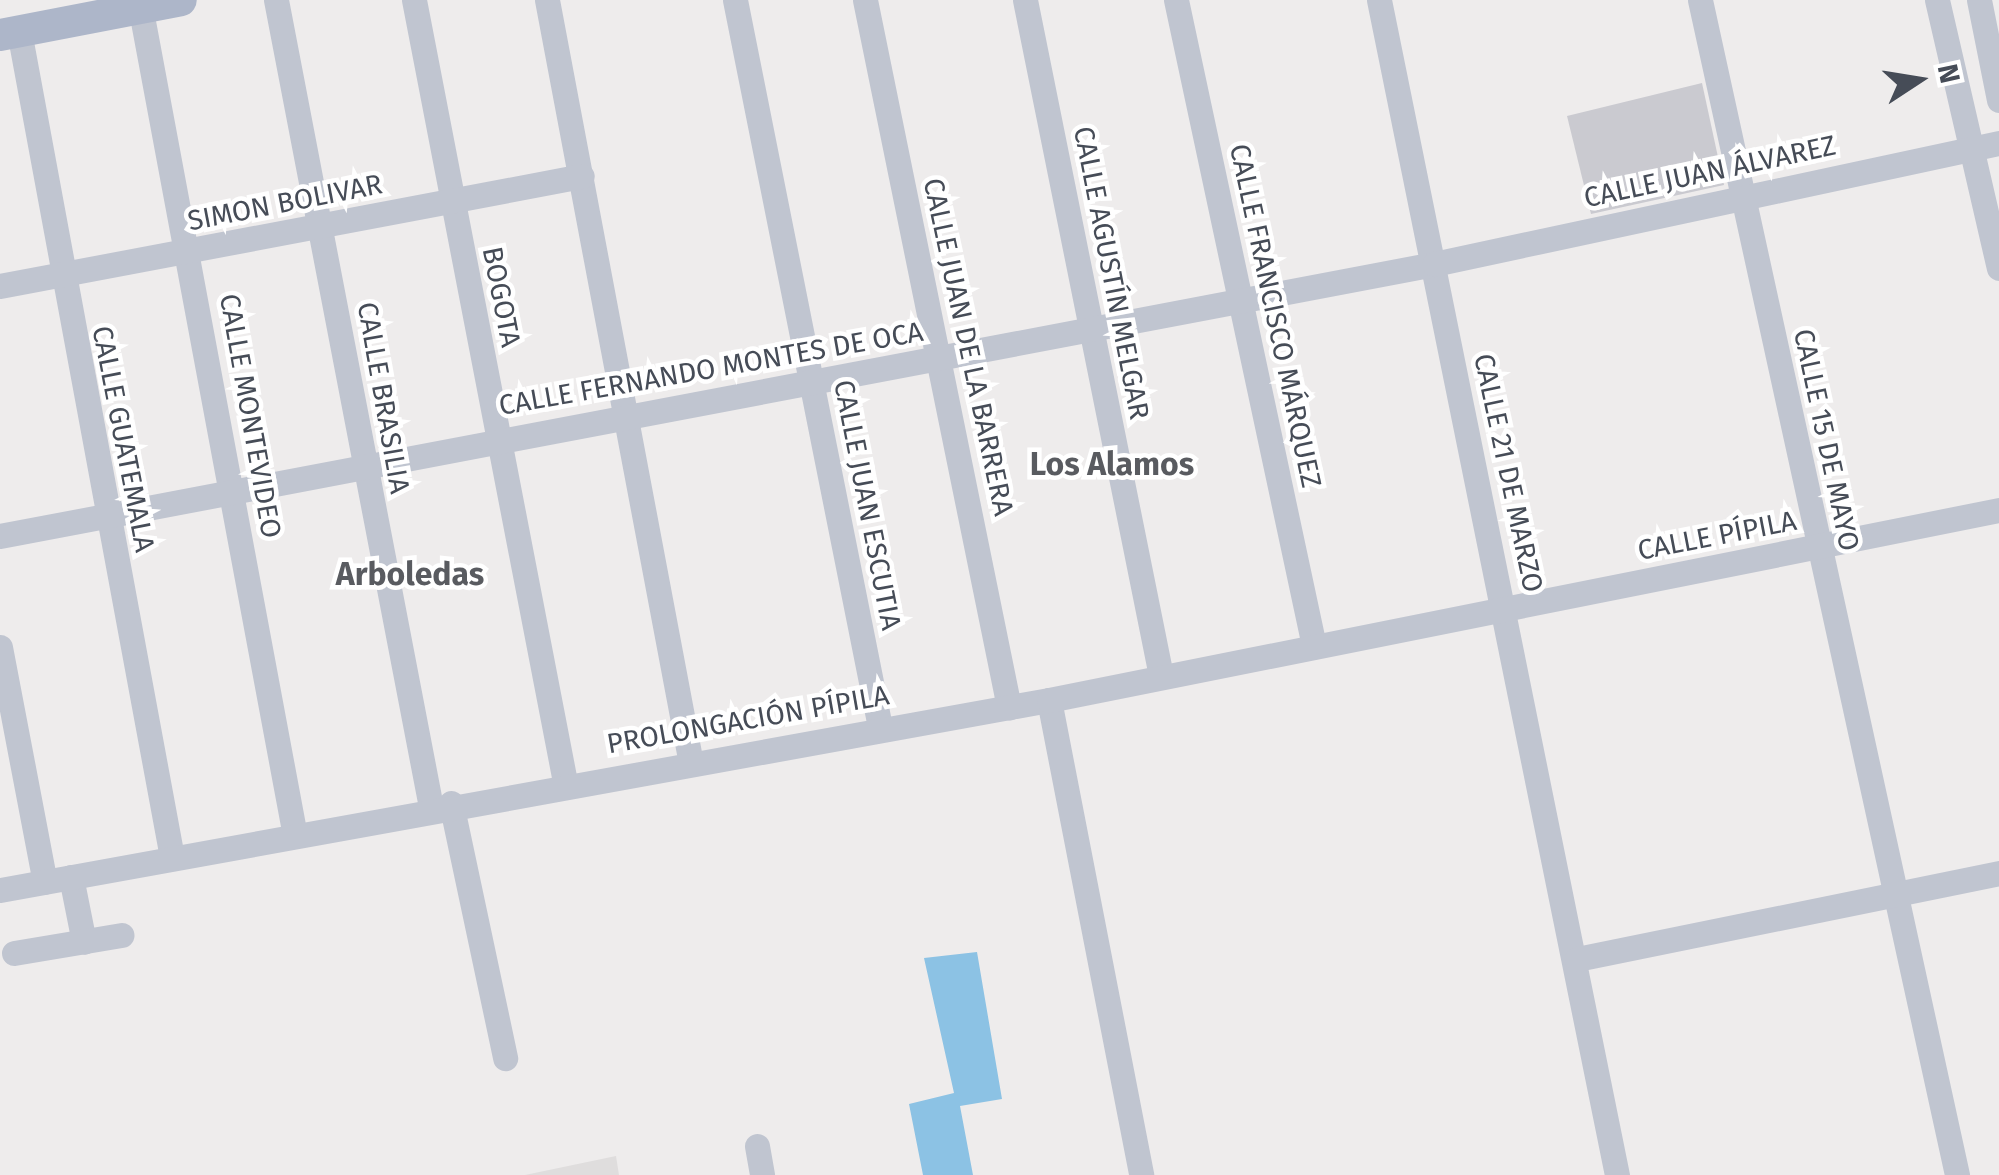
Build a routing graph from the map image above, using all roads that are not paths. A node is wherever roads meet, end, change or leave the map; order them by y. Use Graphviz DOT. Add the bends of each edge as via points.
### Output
graph roads {
  1 [pos="180,0"];
  2 [pos="276,0"];
  3 [pos="414,0"];
  4 [pos="547,0"];
  5 [pos="735,0"];
  6 [pos="865,0"];
  7 [pos="1025,0"];
  8 [pos="1176,0"];
  9 [pos="1379,0"];
  10 [pos="1700,0"];
  11 [pos="1938,0"];
  12 [pos="1980,0"];
  13 [pos="140,4"];
  14 [pos="10,33"];
  15 [pos="1990,49"];
  16 [pos="1950,57"];
  17 [pos="1999,100"];
  18 [pos="1999,143"];
  19 [pos="1971,148"];
  20 [pos="582,176"];
  21 [pos="1742,194"];
  22 [pos="451,200"];
  23 [pos="323,226"];
  24 [pos="190,254"];
  25 [pos="1434,264"];
  26 [pos="1999,268"];
  27 [pos="61,276"];
  28 [pos="0,286"];
  29 [pos="1241,298"];
  30 [pos="1092,330"];
  31 [pos="941,358"];
  32 [pos="812,382"];
  33 [pos="625,415"];
  34 [pos="498,438"];
  35 [pos="363,462"];
  36 [pos="234,488"];
  37 [pos="1999,510"];
  38 [pos="107,512"];
  39 [pos="0,536"];
  40 [pos="1818,547"];
  41 [pos="1505,608"];
  42 [pos="1314,646"];
  43 [pos="0,648"];
  44 [pos="1161,676"];
  45 [pos="1050,700"];
  46 [pos="1010,707"];
  47 [pos="880,728"];
  48 [pos="690,758"];
  49 [pos="565,782"];
  50 [pos="441,805"];
  51 [pos="295,836"];
  52 [pos="172,857"];
  53 [pos="1999,873"];
  54 [pos="72,876"];
  55 [pos="44,882"];
  56 [pos="0,890"];
  57 [pos="1895,891"];
  58 [pos="122,935"];
  59 [pos="84,942"];
  60 [pos="14,953"];
  61 [pos="1576,959"];
  62 [pos="505,1058"];
  63 [pos="757,1146"];
  64 [pos="762,1175"];
  65 [pos="1141,1175"];
  66 [pos="1616,1175"];
  67 [pos="1958,1175"];
  1 -- 13 [label="main road"];
  2 -- 23 [label="street, CALLE BRASILIA"];
  3 -- 22 [label="street, BOGOTA"];
  4 -- 20 [label="street"];
  5 -- 32 [label="street, CALLE JUAN ESCUTIA"];
  6 -- 31 [label="street, CALLE JUAN DE LA BARRERA"];
  7 -- 30 [label="street, CALLE AGUSTÍN MELGAR"];
  8 -- 29 [label="street, CALLE FRANCISCO MÁRQUEZ"];
  9 -- 25 [label="street, CALLE 21 DE MARZO"];
  10 -- 21 [label="street, CALLE 15 DE MAYO"];
  11 -- 16 [label="street"];
  12 -- 15 [label="street"];
  13 -- 14 [label="main road"];
  13 -- 24 [label="street, CALLE MONTEVIDEO"];
  14 -- 27 [label="street, CALLE GUATEMALA"];
  15 -- 16 [label="street"];
  15 -- 17 [label="street"];
  16 -- 19 [label="street"];
  18 -- 19 [label="street, CALLE JUAN ÁLVAREZ"];
  19 -- 21 [label="street, CALLE JUAN ÁLVAREZ"];
  19 -- 26 [label="street"];
  20 -- 22 [label="street, SIMON BOLIVAR"];
  20 -- 33 [label="street"];
  21 -- 25 [label="street, CALLE JUAN ÁLVAREZ"];
  21 -- 40 [label="street, CALLE 15 DE MAYO"];
  22 -- 23 [label="street, SIMON BOLIVAR"];
  22 -- 34 [label="street, BOGOTA"];
  23 -- 24 [label="street, SIMON BOLIVAR"];
  23 -- 35 [label="street, CALLE BRASILIA"];
  24 -- 27 [label="street, SIMON BOLIVAR"];
  24 -- 36 [label="street, CALLE MONTEVIDEO"];
  25 -- 29 [label="street, CALLE FERNANDO MONTES DE OCA"];
  25 -- 41 [label="street, CALLE 21 DE MARZO"];
  27 -- 28 [label="street, SIMON BOLIVAR"];
  27 -- 38 [label="street, CALLE GUATEMALA"];
  29 -- 30 [label="street, CALLE FERNANDO MONTES DE OCA"];
  29 -- 42 [label="street, CALLE FRANCISCO MÁRQUEZ"];
  30 -- 31 [label="street, CALLE FERNANDO MONTES DE OCA"];
  30 -- 44 [label="street, CALLE AGUSTÍN MELGAR"];
  31 -- 32 [label="street, CALLE FERNANDO MONTES DE OCA"];
  31 -- 46 [label="street, CALLE JUAN DE LA BARRERA"];
  32 -- 33 [label="street, CALLE FERNANDO MONTES DE OCA"];
  32 -- 47 [label="street, CALLE JUAN ESCUTIA"];
  33 -- 34 [label="street, CALLE FERNANDO MONTES DE OCA"];
  33 -- 48 [label="street"];
  34 -- 35 [label="street, CALLE FERNANDO MONTES DE OCA"];
  34 -- 49 [label="street, BOGOTA"];
  35 -- 36 [label="street, CALLE FERNANDO MONTES DE OCA"];
  35 -- 50 [label="street, CALLE BRASILIA"];
  36 -- 38 [label="street, CALLE FERNANDO MONTES DE OCA"];
  36 -- 51 [label="street, CALLE MONTEVIDEO"];
  37 -- 40 [label="street, CALLE PÍPILA"];
  38 -- 39 [label="street, CALLE FERNANDO MONTES DE OCA"];
  38 -- 52 [label="street, CALLE GUATEMALA"];
  40 -- 41 [label="street, CALLE PÍPILA"];
  40 -- 57 [label="street, CALLE 15 DE MAYO"];
  41 -- 42 [label="street, PROLONGACIÓN PÍPILA"];
  41 -- 61 [label="street, CALLE 21 DE MARZO"];
  42 -- 44 [label="street, PROLONGACIÓN PÍPILA"];
  43 -- 55 [label="street"];
  44 -- 45 [label="street, PROLONGACIÓN PÍPILA"];
  45 -- 46 [label="street, PROLONGACIÓN PÍPILA"];
  45 -- 65 [label="street"];
  46 -- 47 [label="street, PROLONGACIÓN PÍPILA"];
  47 -- 48 [label="street, PROLONGACIÓN PÍPILA"];
  48 -- 49 [label="street, PROLONGACIÓN PÍPILA"];
  49 -- 50 [label="street, PROLONGACIÓN PÍPILA"];
  50 -- 51 [label="street, PROLONGACIÓN PÍPILA"];
  50 -- 62 [label="street, CALLE BRASILIA"];
  51 -- 52 [label="street, PROLONGACIÓN PÍPILA"];
  52 -- 54 [label="street, PROLONGACIÓN PÍPILA"];
  53 -- 57 [label="street"];
  54 -- 55 [label="street, PROLONGACIÓN PÍPILA"];
  54 -- 59 [label="street"];
  55 -- 56 [label="street, PROLONGACIÓN PÍPILA"];
  57 -- 61 [label="street"];
  57 -- 67 [label="street, CALLE 15 DE MAYO"];
  58 -- 59 [label="street"];
  59 -- 60 [label="street"];
  61 -- 66 [label="street, CALLE 21 DE MARZO"];
  63 -- 64 [label="street"];
}
